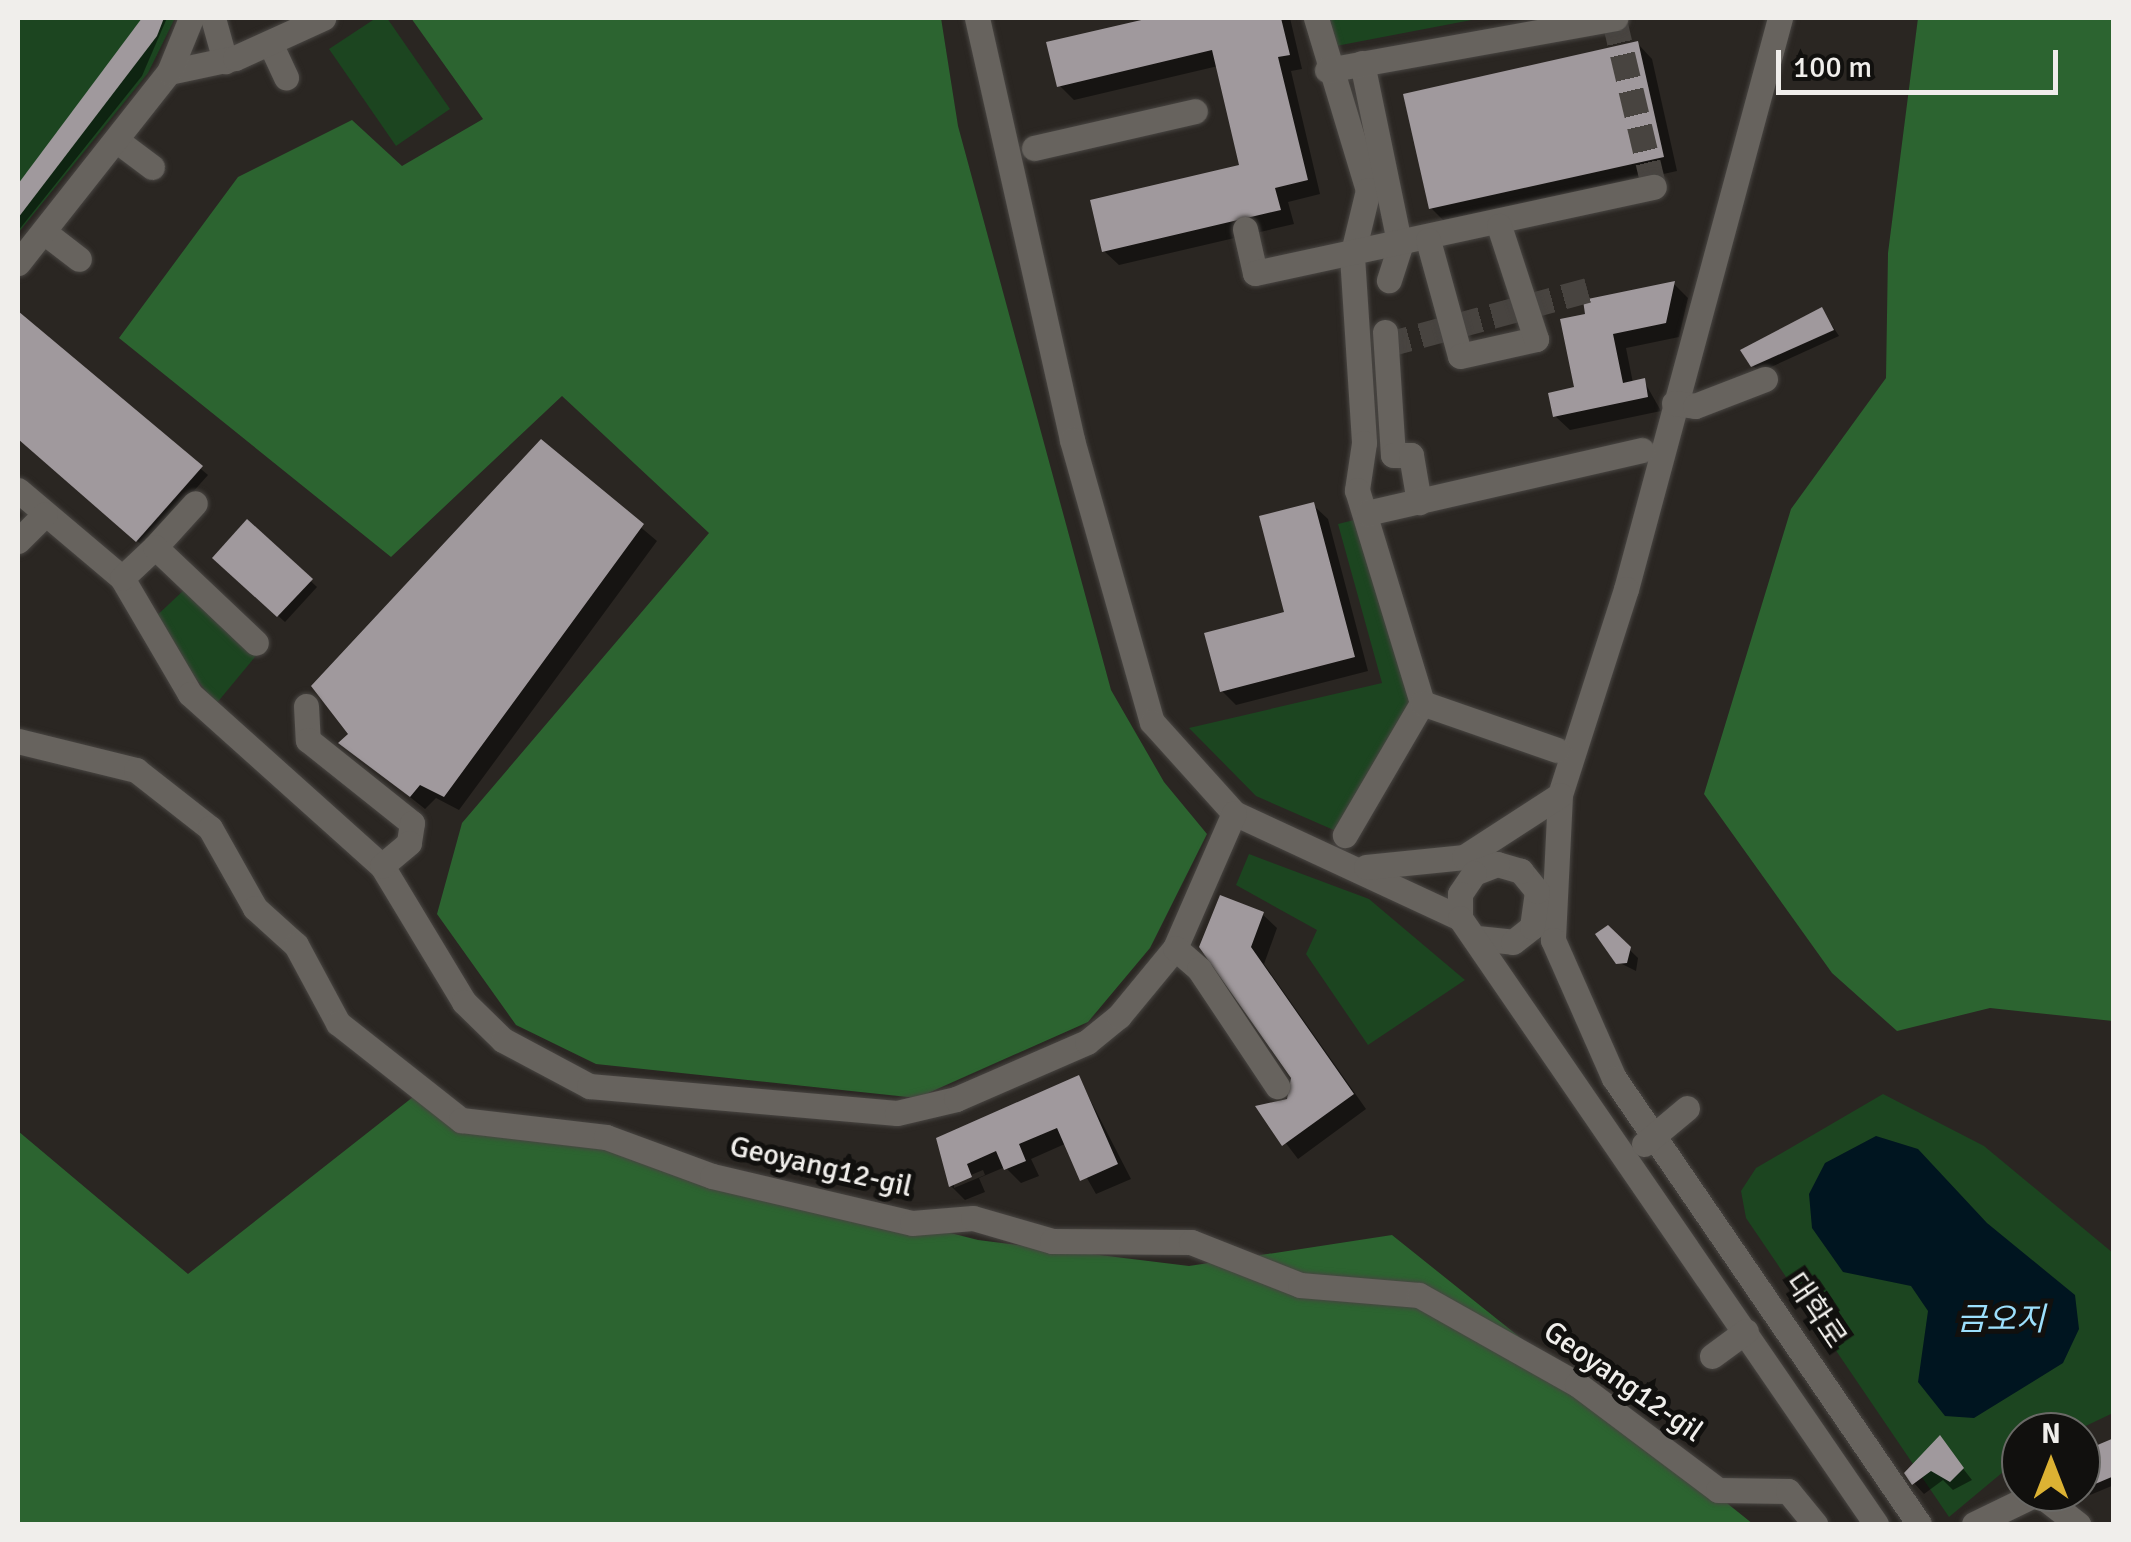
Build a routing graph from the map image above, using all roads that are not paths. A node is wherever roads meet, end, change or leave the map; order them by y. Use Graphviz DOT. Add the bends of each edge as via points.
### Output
graph roads {
  1 [pos="190,18"];
  2 [pos="213,18"];
  3 [pos="323,18"];
  4 [pos="977,18"];
  5 [pos="1316,18"];
  6 [pos="1614,18"];
  7 [pos="1780,18"];
  8 [pos="1509,25"];
  9 [pos="270,43"];
  10 [pos="225,62"];
  11 [pos="1362,63"];
  12 [pos="1327,70"];
  13 [pos="170,72"];
  14 [pos="286,78"];
  15 [pos="1195,112"];
  16 [pos="116,140"];
  17 [pos="1034,148"];
  18 [pos="152,167"];
  19 [pos="1654,187"];
  20 [pos="1500,226"];
  21 [pos="1245,228"];
  22 [pos="44,232"];
  23 [pos="1428,240"];
  24 [pos="1400,246"];
  25 [pos="1352,256"];
  26 [pos="80,259"];
  27 [pos="18,263"];
  28 [pos="1389,280"];
  29 [pos="1385,332"];
  30 [pos="1387,362"];
  31 [pos="1360,368"];
  32 [pos="1765,378"];
  33 [pos="1674,403"];
  34 [pos="1642,450"];
  35 [pos="18,490"];
  36 [pos="1418,502"];
  37 [pos="195,503"];
  38 [pos="1366,513"];
  39 [pos="45,514"];
  40 [pos="18,541"];
  41 [pos="155,547"];
  42 [pos="122,578"];
  43 [pos="256,643"];
  44 [pos="1422,703"];
  45 [pos="306,706"];
  46 [pos="18,740"];
  47 [pos="1557,750"];
  48 [pos="1560,795"];
  49 [pos="1234,813"];
  50 [pos="1516,831"];
  51 [pos="1345,835"];
  52 [pos="382,866"];
  53 [pos="1360,867"];
  54 [pos="1485,867"];
  55 [pos="1539,903"];
  56 [pos="1469,928"];
  57 [pos="1553,940"];
  58 [pos="1175,948"];
  59 [pos="1278,1086"];
  60 [pos="1687,1108"];
  61 [pos="1654,1136"];
  62 [pos="1628,1156"];
  63 [pos="1746,1331"];
  64 [pos="1712,1356"];
  65 [pos="1815,1524"];
  66 [pos="1876,1524"];
  67 [pos="1918,1524"];
  68 [pos="1974,1524"];
  69 [pos="2078,1524"];
  1 -- 13 [label="street"];
  2 -- 10 [label="street"];
  3 -- 9 [label="street"];
  4 -- 49 [label="street" via="1072,440 1152,722"];
  5 -- 12 [label="street"];
  6 -- 8 [label="street"];
  7 -- 33 [label="street"];
  8 -- 11 [label="street"];
  9 -- 10 [label="street"];
  9 -- 14 [label="street"];
  10 -- 13 [label="street"];
  11 -- 12 [label="street"];
  11 -- 24 [label="street"];
  12 -- 25 [label="street" via="1368,190"];
  13 -- 16 [label="street"];
  15 -- 17 [label="street"];
  16 -- 18 [label="street"];
  16 -- 22 [label="street"];
  19 -- 20 [label="street"];
  20 -- 23 [label="street"];
  20 -- 23 [label="street" via="1536,339 1460,356"];
  21 -- 25 [label="street" via="1254,273"];
  22 -- 26 [label="street"];
  22 -- 27 [label="street"];
  23 -- 24 [label="street"];
  24 -- 25 [label="street"];
  24 -- 28 [label="street"];
  25 -- 31 [label="street"];
  29 -- 30 [label="street"];
  30 -- 31 [label="street"];
  30 -- 36 [label="street" via="1393,456 1412,455"];
  31 -- 38 [label="street" via="1357,490"];
  32 -- 33 [label="street" via="1695,406"];
  33 -- 48 [label="street"];
  34 -- 36 [label="street"];
  35 -- 39 [label="street"];
  36 -- 38 [label="street"];
  37 -- 41 [label="street"];
  38 -- 44 [label="street"];
  39 -- 40 [label="street"];
  39 -- 42 [label="street"];
  41 -- 42 [label="street"];
  41 -- 43 [label="street"];
  42 -- 52 [label="street" via="190,694"];
  44 -- 47 [label="street"];
  44 -- 51 [label="street"];
  45 -- 52 [label="street" via="308,740 412,823 409,843"];
  46 -- 65 [label="street, Geoyang12-gil" via="136,770 210,828 255,908 296,945 338,1023 461,1120 606,1137 712,1176 912,1222 973,1218 1052,1241 1192,1242 1300,1285 1419,1295 1577,1384 1718,1490 1788,1491"];
  48 -- 50 [label="street"];
  48 -- 57 [label="street"];
  49 -- 53 [label="street"];
  49 -- 58 [label="street"];
  50 -- 53 [label="street" via="1427,866"];
  50 -- 54 [label="street"];
  52 -- 58 [label="street" via="464,1002 517,1050 589,1086 930,1110 1087,1042"];
  53 -- 56 [label="street"];
  54 -- 55 [label="street" via="1521,871"];
  54 -- 56 [label="street" via="1465,882"];
  55 -- 56 [label="street" via="1532,927 1512,942"];
  55 -- 57 [label="street, 대학로"];
  56 -- 62 [label="street"];
  57 -- 61 [label="street, 대학로" via="1584,1026"];
  58 -- 59 [label="street" via="1199,968"];
  60 -- 61 [label="street"];
  61 -- 62 [label="street"];
  61 -- 67 [label="street, 대학로"];
  62 -- 63 [label="street"];
  63 -- 64 [label="street"];
  63 -- 66 [label="street"];
  68 -- 69 [label="street" via="2038,1492"];
}
